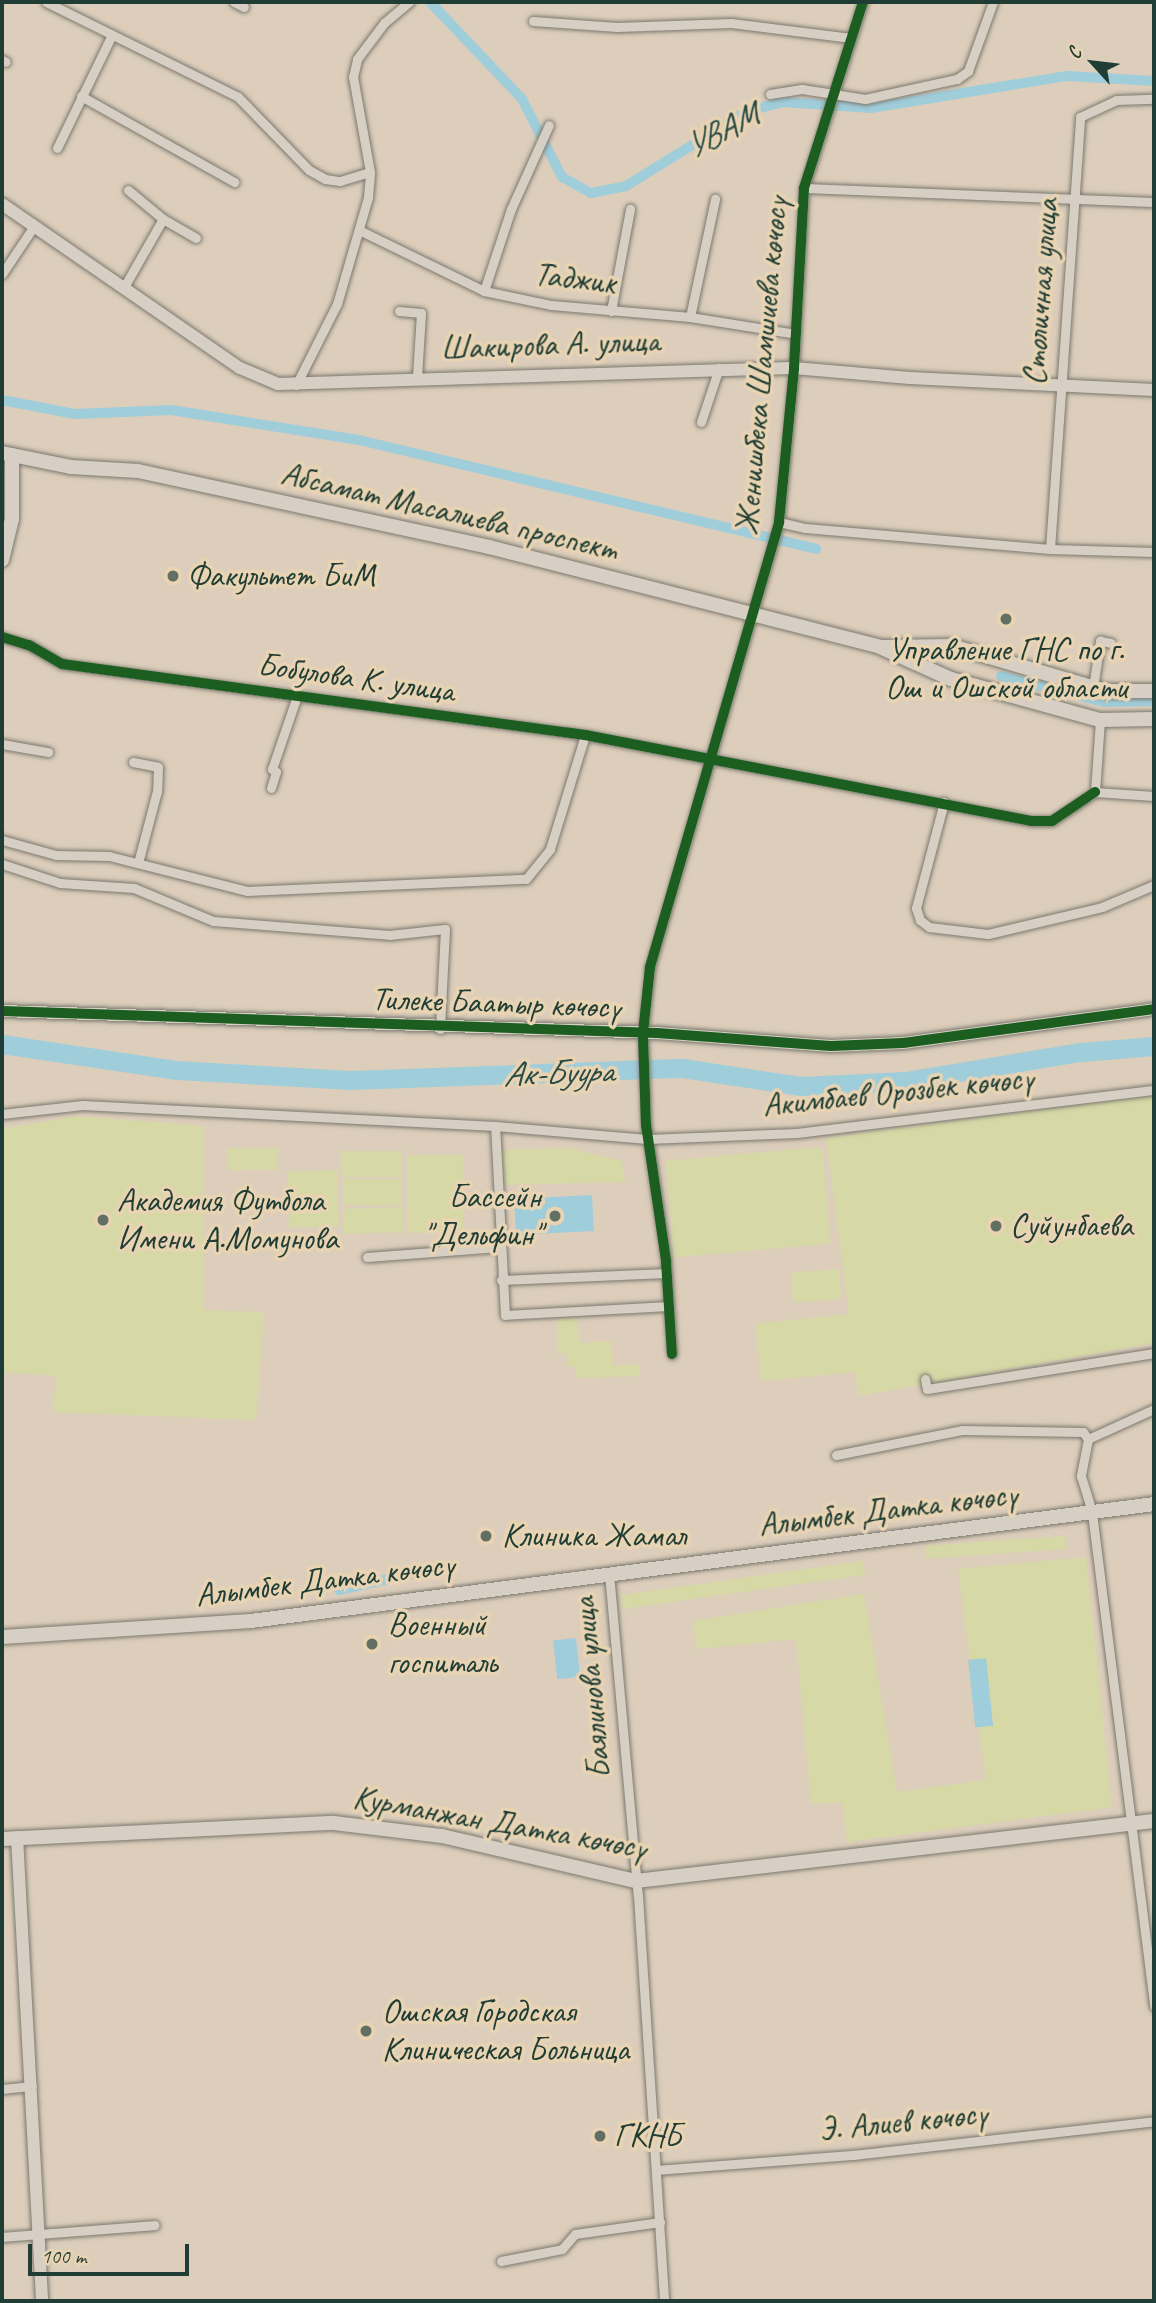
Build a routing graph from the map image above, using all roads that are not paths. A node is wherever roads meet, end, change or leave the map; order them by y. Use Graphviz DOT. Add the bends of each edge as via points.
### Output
graph roads {
  1 [pos="46,2"];
  2 [pos="234,2"];
  3 [pos="863,2"];
  4 [pos="993,2"];
  5 [pos="60,5"];
  6 [pos="406,5"];
  7 [pos="244,7"];
  8 [pos="533,21"];
  9 [pos="111,37"];
  10 [pos="851,38"];
  11 [pos="770,94"];
  12 [pos="834,95"];
  13 [pos="81,96"];
  14 [pos="1154,99"];
  15 [pos="547,129"];
  16 [pos="57,148"];
  17 [pos="370,172"];
  18 [pos="234,182"];
  19 [pos="804,188"];
  20 [pos="128,190"];
  21 [pos="715,199"];
  22 [pos="1073,199"];
  23 [pos="1154,202"];
  24 [pos="2,204"];
  25 [pos="630,209"];
  26 [pos="163,219"];
  27 [pos="34,226"];
  28 [pos="361,231"];
  29 [pos="196,238"];
  30 [pos="2,274"];
  31 [pos="124,287"];
  32 [pos="484,291"];
  33 [pos="399,311"];
  34 [pos="611,311"];
  35 [pos="690,317"];
  36 [pos="796,334"];
  37 [pos="719,368"];
  38 [pos="794,368"];
  39 [pos="417,376"];
  40 [pos="1060,384"];
  41 [pos="296,385"];
  42 [pos="1154,390"];
  43 [pos="701,422"];
  44 [pos="7,454"];
  45 [pos="2,477"];
  46 [pos="778,525"];
  47 [pos="1051,549"];
  48 [pos="1154,552"];
  49 [pos="2,560"];
  50 [pos="754,614"];
  51 [pos="2,638"];
  52 [pos="1111,643"];
  53 [pos="880,647"];
  54 [pos="1093,688"];
  55 [pos="1154,691"];
  56 [pos="297,696"];
  57 [pos="1154,719"];
  58 [pos="1100,720"];
  59 [pos="585,735"];
  60 [pos="2,744"];
  61 [pos="48,752"];
  62 [pos="709,756"];
  63 [pos="134,762"];
  64 [pos="271,788"];
  65 [pos="1095,792"];
  66 [pos="1154,796"];
  67 [pos="944,802"];
  68 [pos="2,840"];
  69 [pos="2,863"];
  70 [pos="138,863"];
  71 [pos="1154,885"];
  72 [pos="1154,1009"];
  73 [pos="2,1011"];
  74 [pos="440,1029"];
  75 [pos="643,1033"];
  76 [pos="1154,1090"];
  77 [pos="2,1114"];
  78 [pos="495,1126"];
  79 [pos="647,1139"];
  80 [pos="499,1247"];
  81 [pos="367,1256"];
  82 [pos="667,1273"];
  83 [pos="501,1280"];
  84 [pos="669,1306"];
  85 [pos="1154,1353"];
  86 [pos="672,1354"];
  87 [pos="925,1379"];
  88 [pos="1154,1409"];
  89 [pos="1088,1439"];
  90 [pos="836,1455"];
  91 [pos="1154,1504"];
  92 [pos="1092,1513"];
  93 [pos="609,1573"];
  94 [pos="2,1637"];
  95 [pos="1154,1821"];
  96 [pos="1132,1824"];
  97 [pos="18,1837"];
  98 [pos="2,1839"];
  99 [pos="636,1881"];
  100 [pos="1154,2006"];
  101 [pos="32,2085"];
  102 [pos="2,2089"];
  103 [pos="1154,2121"];
  104 [pos="657,2170"];
  105 [pos="660,2222"];
  106 [pos="155,2225"];
  107 [pos="39,2233"];
  108 [pos="2,2237"];
  109 [pos="501,2262"];
  110 [pos="42,2301"];
  111 [pos="664,2301"];
  1 -- 5 [label="street"];
  2 -- 7 [label="street"];
  3 -- 10 [label="street, Женишбека Шамшиева көчөсү"];
  4 -- 12 [label="street" via="968,71 957,79 865,99"];
  5 -- 9 [label="street"];
  6 -- 17 [label="street" via="384,23 357,59 354,77"];
  8 -- 10 [label="street" via="617,27 731,23"];
  9 -- 13 [label="street"];
  9 -- 17 [label="street" via="238,97 309,170 325,179 340,181"];
  10 -- 12 [label="street, Женишбека Шамшиева көчөсү"];
  11 -- 12 [label="street" via="802,89"];
  12 -- 19 [label="street, Женишбека Шамшиева көчөсү"];
  13 -- 16 [label="street"];
  13 -- 18 [label="street"];
  14 -- 22 [label="street, Столичная улица" via="1116,100 1080,117"];
  15 -- 32 [label="street"];
  17 -- 28 [label="street"];
  19 -- 22 [label="street"];
  19 -- 36 [label="street, Женишбека Шамшиева көчөсү"];
  20 -- 26 [label="street"];
  21 -- 35 [label="street"];
  22 -- 23 [label="street"];
  22 -- 40 [label="street, Столичная улица"];
  24 -- 27 [label="main road, Шакирова А. улица"];
  25 -- 34 [label="street"];
  26 -- 29 [label="street"];
  26 -- 31 [label="street"];
  27 -- 30 [label="street"];
  27 -- 31 [label="main road, Шакирова А. улица"];
  28 -- 32 [label="street, Таджик"];
  28 -- 41 [label="street" via="337,304"];
  31 -- 41 [label="main road, Шакирова А. улица" via="240,368 268,381"];
  32 -- 34 [label="street, Таджик"];
  33 -- 39 [label="street" via="421,313"];
  34 -- 35 [label="street, Таджик"];
  35 -- 36 [label="street, Таджик"];
  36 -- 38 [label="street, Женишбека Шамшиева көчөсү"];
  37 -- 38 [label="main road, Шакирова А. улица"];
  37 -- 39 [label="main road, Шакирова А. улица"];
  37 -- 43 [label="street"];
  38 -- 40 [label="main road, Шакирова А. улица"];
  38 -- 46 [label="street, Женишбека Шамшиева көчөсү"];
  39 -- 41 [label="main road, Шакирова А. улица"];
  40 -- 42 [label="main road, Шакирова А. улица"];
  40 -- 47 [label="street, Столичная улица"];
  44 -- 45 [label="main road"];
  44 -- 49 [label="main road" via="12,519"];
  44 -- 50 [label="main road, Абсамат Масалиева проспект" via="71,467 138,471 489,548"];
  46 -- 47 [label="street"];
  46 -- 50 [label="street, Женишбека Шамшиева көчөсү"];
  47 -- 48 [label="street"];
  50 -- 53 [label="main road, Абсамат Масалиева проспект"];
  50 -- 62 [label="street, Женишбека Шамшиева көчөсү"];
  51 -- 56 [label="street, Бобулова К. улица" via="29,645 62,664"];
  52 -- 54 [label="street" via="1100,641"];
  53 -- 54 [label="main road, Абсамат Масалиева проспект" via="952,646"];
  53 -- 58 [label="main road, Абсамат Масалиева проспект" via="951,679"];
  54 -- 55 [label="main road, Абсамат Масалиева проспект"];
  56 -- 59 [label="street, Бобулова К. улица"];
  56 -- 64 [label="street" via="272,769 276,772"];
  57 -- 58 [label="main road, Абсамат Масалиева проспект"];
  58 -- 65 [label="street"];
  59 -- 62 [label="street, Бобулова К. улица"];
  59 -- 70 [label="street" via="550,849 526,879 247,891"];
  60 -- 61 [label="street"];
  62 -- 67 [label="street, Бобулова К. улица"];
  62 -- 75 [label="street, Женишбека Шамшиева көчөсү" via="650,967"];
  63 -- 70 [label="street" via="158,767 157,791"];
  65 -- 66 [label="street"];
  65 -- 67 [label="street, Бобулова К. улица" via="1046,822"];
  67 -- 71 [label="street" via="916,908 929,927 988,934 1102,907"];
  68 -- 70 [label="street" via="56,855 109,856"];
  69 -- 74 [label="street" via="60,883 134,888 213,921 389,936 445,929"];
  72 -- 75 [label="main road, Тилеке Баатыр көчөсү" via="902,1043 831,1046"];
  73 -- 74 [label="main road, Тилеке Баатыр көчөсү"];
  74 -- 75 [label="main road, Тилеке Баатыр көчөсү"];
  75 -- 79 [label="street, Женишбека Шамшиева көчөсү"];
  76 -- 79 [label="street, Акимбаев Орозбек көчөсү" via="797,1133"];
  77 -- 78 [label="street, Акимбаев Орозбек көчөсү" via="82,1105"];
  78 -- 79 [label="street, Акимбаев Орозбек көчөсү"];
  78 -- 80 [label="street"];
  79 -- 82 [label="street, Женишбека Шамшиева көчөсү"];
  80 -- 81 [label="street"];
  80 -- 83 [label="street"];
  82 -- 83 [label="street"];
  82 -- 84 [label="street, Женишбека Шамшиева көчөсү"];
  83 -- 84 [label="street" via="506,1315"];
  84 -- 86 [label="street, Женишбека Шамшиева көчөсү"];
  85 -- 87 [label="street" via="927,1389"];
  88 -- 89 [label="street"];
  89 -- 90 [label="street" via="1083,1432 962,1430"];
  89 -- 92 [label="street" via="1081,1476"];
  91 -- 92 [label="main road, Алымбек Датка көчөсү"];
  92 -- 93 [label="main road, Алымбек Датка көчөсү"];
  92 -- 96 [label="street"];
  93 -- 94 [label="main road, Алымбек Датка көчөсү" via="251,1621"];
  93 -- 99 [label="street, Баялинова улица"];
  95 -- 96 [label="main road, Курманжан Датка көчөсү"];
  96 -- 99 [label="main road, Курманжан Датка көчөсү"];
  96 -- 100 [label="street"];
  97 -- 98 [label="main road, Курманжан Датка көчөсү"];
  97 -- 99 [label="main road, Курманжан Датка көчөсү" via="334,1823 442,1836"];
  97 -- 101 [label="main road"];
  99 -- 104 [label="street, Баялинова улица"];
  101 -- 102 [label="street"];
  101 -- 107 [label="main road"];
  103 -- 104 [label="street, Э. Алиев көчөсү" via="853,2155"];
  104 -- 105 [label="street, Баялинова улица"];
  105 -- 109 [label="street" via="575,2234 562,2249"];
  105 -- 111 [label="street, Баялинова улица"];
  106 -- 107 [label="street"];
  107 -- 108 [label="street"];
  107 -- 110 [label="main road"];
}
